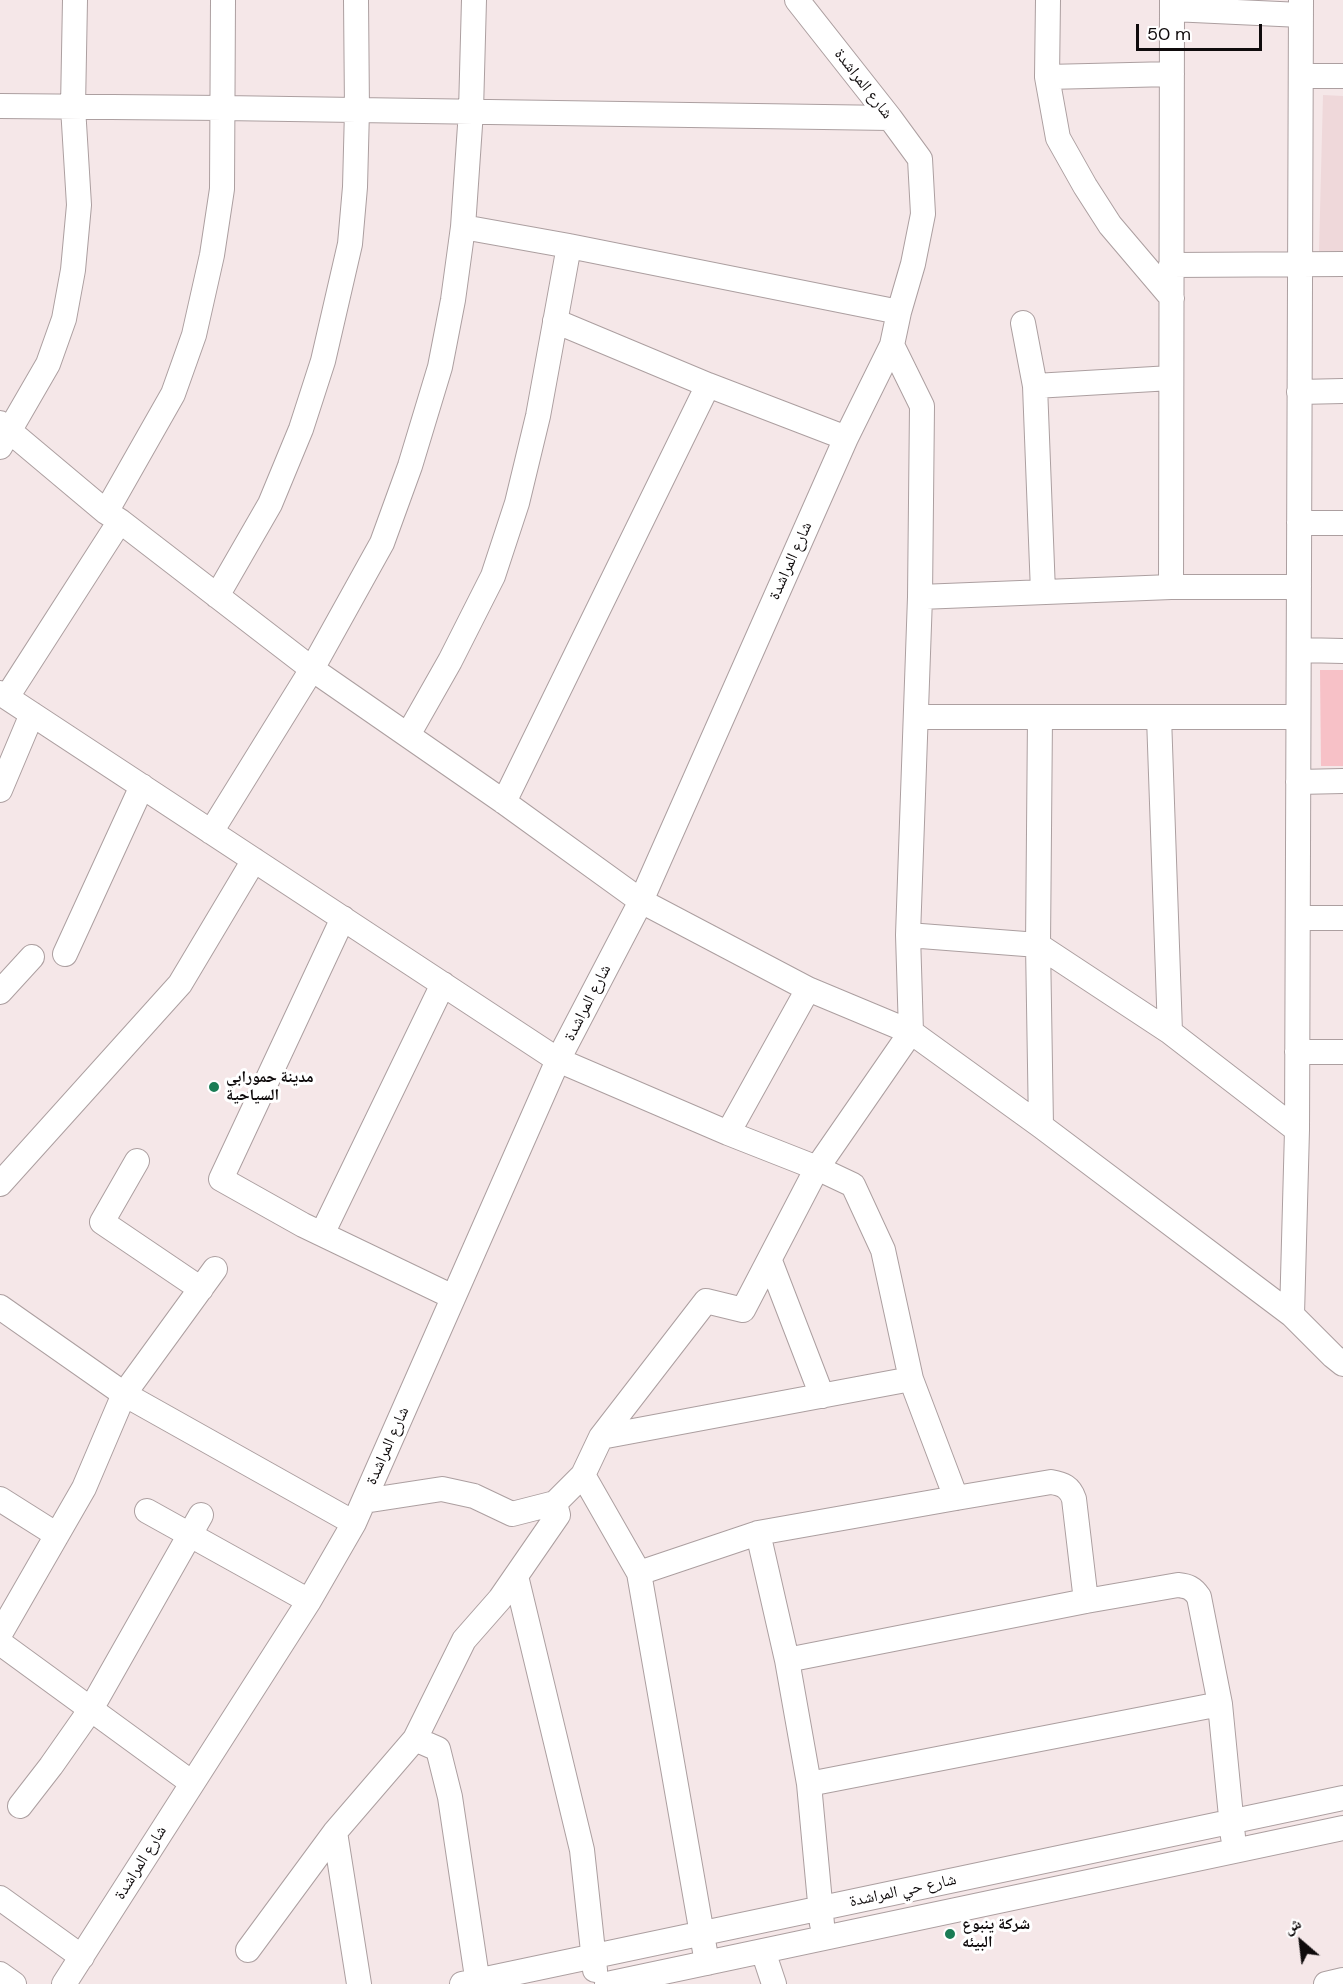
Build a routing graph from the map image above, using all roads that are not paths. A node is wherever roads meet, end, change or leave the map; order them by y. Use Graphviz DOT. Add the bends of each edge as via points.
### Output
graph roads {
  1 [pos="75,0"];
  2 [pos="222,0"];
  3 [pos="356,0"];
  4 [pos="474,0"];
  5 [pos="797,0"];
  6 [pos="1048,0"];
  7 [pos="1172,4"];
  8 [pos="1301,8"];
  9 [pos="1172,74"];
  10 [pos="1300,76"];
  11 [pos="1343,76"];
  12 [pos="1047,77"];
  13 [pos="0,106"];
  14 [pos="73,107"];
  15 [pos="223,108"];
  16 [pos="357,110"];
  17 [pos="471,111"];
  18 [pos="890,118"];
  19 [pos="463,226"];
  20 [pos="569,246"];
  21 [pos="1300,263"];
  22 [pos="1343,264"];
  23 [pos="1171,265"];
  24 [pos="1172,297"];
  25 [pos="899,312"];
  26 [pos="555,321"];
  27 [pos="1023,323"];
  28 [pos="892,345"];
  29 [pos="1171,378"];
  30 [pos="708,386"];
  31 [pos="1035,386"];
  32 [pos="1343,391"];
  33 [pos="1299,392"];
  34 [pos="3,433"];
  35 [pos="846,438"];
  36 [pos="113,516"];
  37 [pos="1299,523"];
  38 [pos="1343,523"];
  39 [pos="1171,587"];
  40 [pos="1299,587"];
  41 [pos="1043,592"];
  42 [pos="217,596"];
  43 [pos="920,597"];
  44 [pos="1299,650"];
  45 [pos="1343,651"];
  46 [pos="312,669"];
  47 [pos="4,695"];
  48 [pos="32,714"];
  49 [pos="916,717"];
  50 [pos="1040,717"];
  51 [pos="1160,717"];
  52 [pos="1298,717"];
  53 [pos="408,735"];
  54 [pos="1343,781"];
  55 [pos="1298,782"];
  56 [pos="142,786"];
  57 [pos="0,790"];
  58 [pos="504,802"];
  59 [pos="211,831"];
  60 [pos="254,860"];
  61 [pos="641,901"];
  62 [pos="343,918"];
  63 [pos="1298,918"];
  64 [pos="1343,918"];
  65 [pos="908,935"];
  66 [pos="1038,945"];
  67 [pos="65,954"];
  68 [pos="33,957"];
  69 [pos="443,984"];
  70 [pos="808,989"];
  71 [pos="0,992"];
  72 [pos="911,1032"];
  73 [pos="1170,1032"];
  74 [pos="1297,1052"];
  75 [pos="1343,1052"];
  76 [pos="558,1060"];
  77 [pos="1041,1126"];
  78 [pos="1297,1130"];
  79 [pos="728,1133"];
  80 [pos="137,1161"];
  81 [pos="817,1168"];
  82 [pos="0,1184"];
  83 [pos="322,1234"];
  84 [pos="770,1261"];
  85 [pos="215,1269"];
  86 [pos="201,1289"];
  87 [pos="453,1297"];
  88 [pos="0,1308"];
  89 [pos="1292,1315"];
  90 [pos="1343,1364"];
  91 [pos="911,1379"];
  92 [pos="124,1394"];
  93 [pos="822,1396"];
  94 [pos="601,1437"];
  95 [pos="583,1475"];
  96 [pos="956,1498"];
  97 [pos="0,1499"];
  98 [pos="364,1501"];
  99 [pos="555,1503"];
  100 [pos="147,1511"];
  101 [pos="354,1523"];
  102 [pos="195,1525"];
  103 [pos="758,1533"];
  104 [pos="57,1535"];
  105 [pos="639,1573"];
  106 [pos="516,1576"];
  107 [pos="1086,1600"];
  108 [pos="309,1601"];
  109 [pos="0,1634"];
  110 [pos="0,1643"];
  111 [pos="787,1660"];
  112 [pos="1220,1704"];
  113 [pos="91,1709"];
  114 [pos="415,1739"];
  115 [pos="192,1783"];
  116 [pos="809,1784"];
  117 [pos="1343,1798"];
  118 [pos="20,1806"];
  119 [pos="1232,1821"];
  120 [pos="1343,1828"];
  121 [pos="335,1832"];
  122 [pos="1235,1851"];
  123 [pos="0,1898"];
  124 [pos="820,1908"];
  125 [pos="702,1933"];
  126 [pos="823,1938"];
  127 [pos="248,1950"];
  128 [pos="763,1951"];
  129 [pos="594,1956"];
  130 [pos="82,1957"];
  131 [pos="707,1963"];
  132 [pos="0,1974"];
  133 [pos="1343,1980"];
  134 [pos="472,1983"];
  135 [pos="14,1984"];
  136 [pos="64,1984"];
  137 [pos="359,1984"];
  138 [pos="597,1984"];
  139 [pos="607,1984"];
  140 [pos="774,1984"];
  141 [pos="1326,1984"];
  1 -- 14 [label="street"];
  2 -- 15 [label="street"];
  3 -- 16 [label="street"];
  4 -- 17 [label="street"];
  5 -- 18 [label="street, شارع المراشدة"];
  6 -- 12 [label="street"];
  7 -- 8 [label="street"];
  7 -- 9 [label="street"];
  8 -- 10 [label="street"];
  9 -- 12 [label="street"];
  9 -- 23 [label="street"];
  10 -- 11 [label="street"];
  10 -- 21 [label="street"];
  12 -- 24 [label="street" via="1058,138 1085,186 1110,225"];
  13 -- 14 [label="street"];
  14 -- 15 [label="street"];
  14 -- 34 [label="street" via="79,205 64,319 48,364"];
  15 -- 16 [label="street"];
  15 -- 36 [label="street" via="222,189 194,335 173,394"];
  16 -- 17 [label="street"];
  16 -- 42 [label="street" via="350,244 324,361 270,504"];
  17 -- 18 [label="street"];
  17 -- 19 [label="street"];
  18 -- 25 [label="street, شارع المراشدة" via="920,159 923,214"];
  19 -- 20 [label="street"];
  19 -- 46 [label="street" via="440,367 410,466 382,543"];
  20 -- 25 [label="street"];
  20 -- 26 [label="street"];
  21 -- 22 [label="street"];
  21 -- 23 [label="street"];
  21 -- 33 [label="street"];
  23 -- 24 [label="street"];
  24 -- 29 [label="street"];
  25 -- 28 [label="street, شارع المراشدة"];
  26 -- 30 [label="street"];
  26 -- 53 [label="street" via="517,503 493,576"];
  27 -- 31 [label="street"];
  28 -- 35 [label="street, شارع المراشدة"];
  28 -- 43 [label="street" via="922,406"];
  29 -- 31 [label="street"];
  29 -- 39 [label="street"];
  30 -- 35 [label="street"];
  30 -- 58 [label="street"];
  31 -- 41 [label="street"];
  32 -- 33 [label="street"];
  33 -- 37 [label="street"];
  34 -- 36 [label="street"];
  35 -- 61 [label="street, شارع المراشدة"];
  36 -- 42 [label="street"];
  36 -- 47 [label="street"];
  37 -- 38 [label="street"];
  37 -- 40 [label="street"];
  39 -- 40 [label="street"];
  39 -- 41 [label="street"];
  40 -- 44 [label="street"];
  41 -- 43 [label="street"];
  42 -- 46 [label="street"];
  43 -- 49 [label="street"];
  44 -- 45 [label="street"];
  44 -- 52 [label="street"];
  46 -- 53 [label="street"];
  46 -- 59 [label="street"];
  47 -- 48 [label="street"];
  48 -- 56 [label="street"];
  48 -- 57 [label="street"];
  49 -- 50 [label="street"];
  49 -- 65 [label="street"];
  50 -- 51 [label="street"];
  50 -- 66 [label="street"];
  51 -- 52 [label="street"];
  51 -- 73 [label="street"];
  52 -- 55 [label="street"];
  53 -- 58 [label="street"];
  54 -- 55 [label="street"];
  55 -- 63 [label="street"];
  56 -- 59 [label="street"];
  56 -- 67 [label="street"];
  58 -- 61 [label="street"];
  59 -- 60 [label="street"];
  60 -- 62 [label="street"];
  60 -- 82 [label="street" via="180,984"];
  61 -- 70 [label="street"];
  61 -- 76 [label="street, شارع المراشدة"];
  62 -- 69 [label="street"];
  62 -- 83 [label="street" via="221,1179"];
  63 -- 64 [label="street"];
  63 -- 74 [label="street"];
  65 -- 66 [label="street"];
  65 -- 72 [label="street"];
  66 -- 73 [label="street"];
  66 -- 77 [label="street"];
  68 -- 71 [label="street"];
  69 -- 76 [label="street"];
  69 -- 83 [label="street"];
  70 -- 72 [label="street"];
  70 -- 79 [label="street"];
  72 -- 77 [label="street"];
  72 -- 81 [label="street"];
  73 -- 78 [label="street"];
  74 -- 75 [label="street"];
  74 -- 78 [label="street"];
  76 -- 79 [label="street"];
  76 -- 87 [label="street, شارع المراشدة"];
  77 -- 89 [label="street"];
  78 -- 89 [label="street"];
  79 -- 81 [label="street"];
  80 -- 86 [label="street" via="102,1222"];
  81 -- 84 [label="street"];
  81 -- 91 [label="street" via="853,1185 883,1250"];
  83 -- 87 [label="street"];
  84 -- 93 [label="street"];
  84 -- 94 [label="street" via="743,1310 706,1301"];
  85 -- 86 [label="street"];
  86 -- 92 [label="street"];
  87 -- 98 [label="street, شارع المراشدة"];
  88 -- 92 [label="street"];
  89 -- 90 [label="street"];
  91 -- 93 [label="street"];
  91 -- 96 [label="street"];
  92 -- 101 [label="street"];
  92 -- 104 [label="street" via="84,1488"];
  93 -- 94 [label="street"];
  94 -- 95 [label="street"];
  95 -- 99 [label="street"];
  95 -- 105 [label="street"];
  96 -- 103 [label="street"];
  96 -- 107 [label="street" via="1051,1482 1066,1486 1074,1499"];
  97 -- 104 [label="street"];
  98 -- 99 [label="street" via="442,1489 474,1496 512,1514"];
  98 -- 101 [label="street, شارع المراشدة"];
  99 -- 106 [label="street" via="558,1515"];
  100 -- 102 [label="street"];
  101 -- 108 [label="street, شارع المراشدة"];
  102 -- 108 [label="street"];
  102 -- 113 [label="street"];
  103 -- 105 [label="street"];
  103 -- 111 [label="street"];
  104 -- 109 [label="street"];
  105 -- 125 [label="street"];
  106 -- 114 [label="street" via="464,1640"];
  106 -- 129 [label="street" via="582,1850"];
  107 -- 111 [label="street"];
  107 -- 112 [label="street" via="1178,1586 1195,1590 1200,1597"];
  108 -- 115 [label="street, شارع المراشدة"];
  110 -- 113 [label="street"];
  111 -- 116 [label="street"];
  112 -- 116 [label="street"];
  112 -- 119 [label="street"];
  113 -- 115 [label="street"];
  113 -- 118 [label="street"];
  114 -- 121 [label="street"];
  114 -- 134 [label="street" via="438,1749 450,1797"];
  115 -- 130 [label="street, شارع المراشدة"];
  116 -- 124 [label="street"];
  117 -- 119 [label="street, شارع حي المراشدة"];
  119 -- 122 [label="street"];
  119 -- 124 [label="street, شارع حي المراشدة"];
  120 -- 122 [label="street, شارع حي المراشدة"];
  121 -- 127 [label="street"];
  121 -- 137 [label="street"];
  122 -- 126 [label="street, شارع حي المراشدة"];
  123 -- 130 [label="street"];
  124 -- 125 [label="street, شارع حي المراشدة"];
  124 -- 126 [label="street"];
  125 -- 129 [label="street, شارع حي المراشدة"];
  125 -- 131 [label="street"];
  126 -- 128 [label="street, شارع حي المراشدة"];
  128 -- 131 [label="street, شارع حي المراشدة"];
  128 -- 140 [label="street"];
  129 -- 134 [label="street, شارع حي المراشدة"];
  129 -- 138 [label="street"];
  130 -- 136 [label="street, شارع المراشدة"];
  131 -- 139 [label="street, شارع حي المراشدة"];
  132 -- 135 [label="street"];
  133 -- 141 [label="street"];
}
